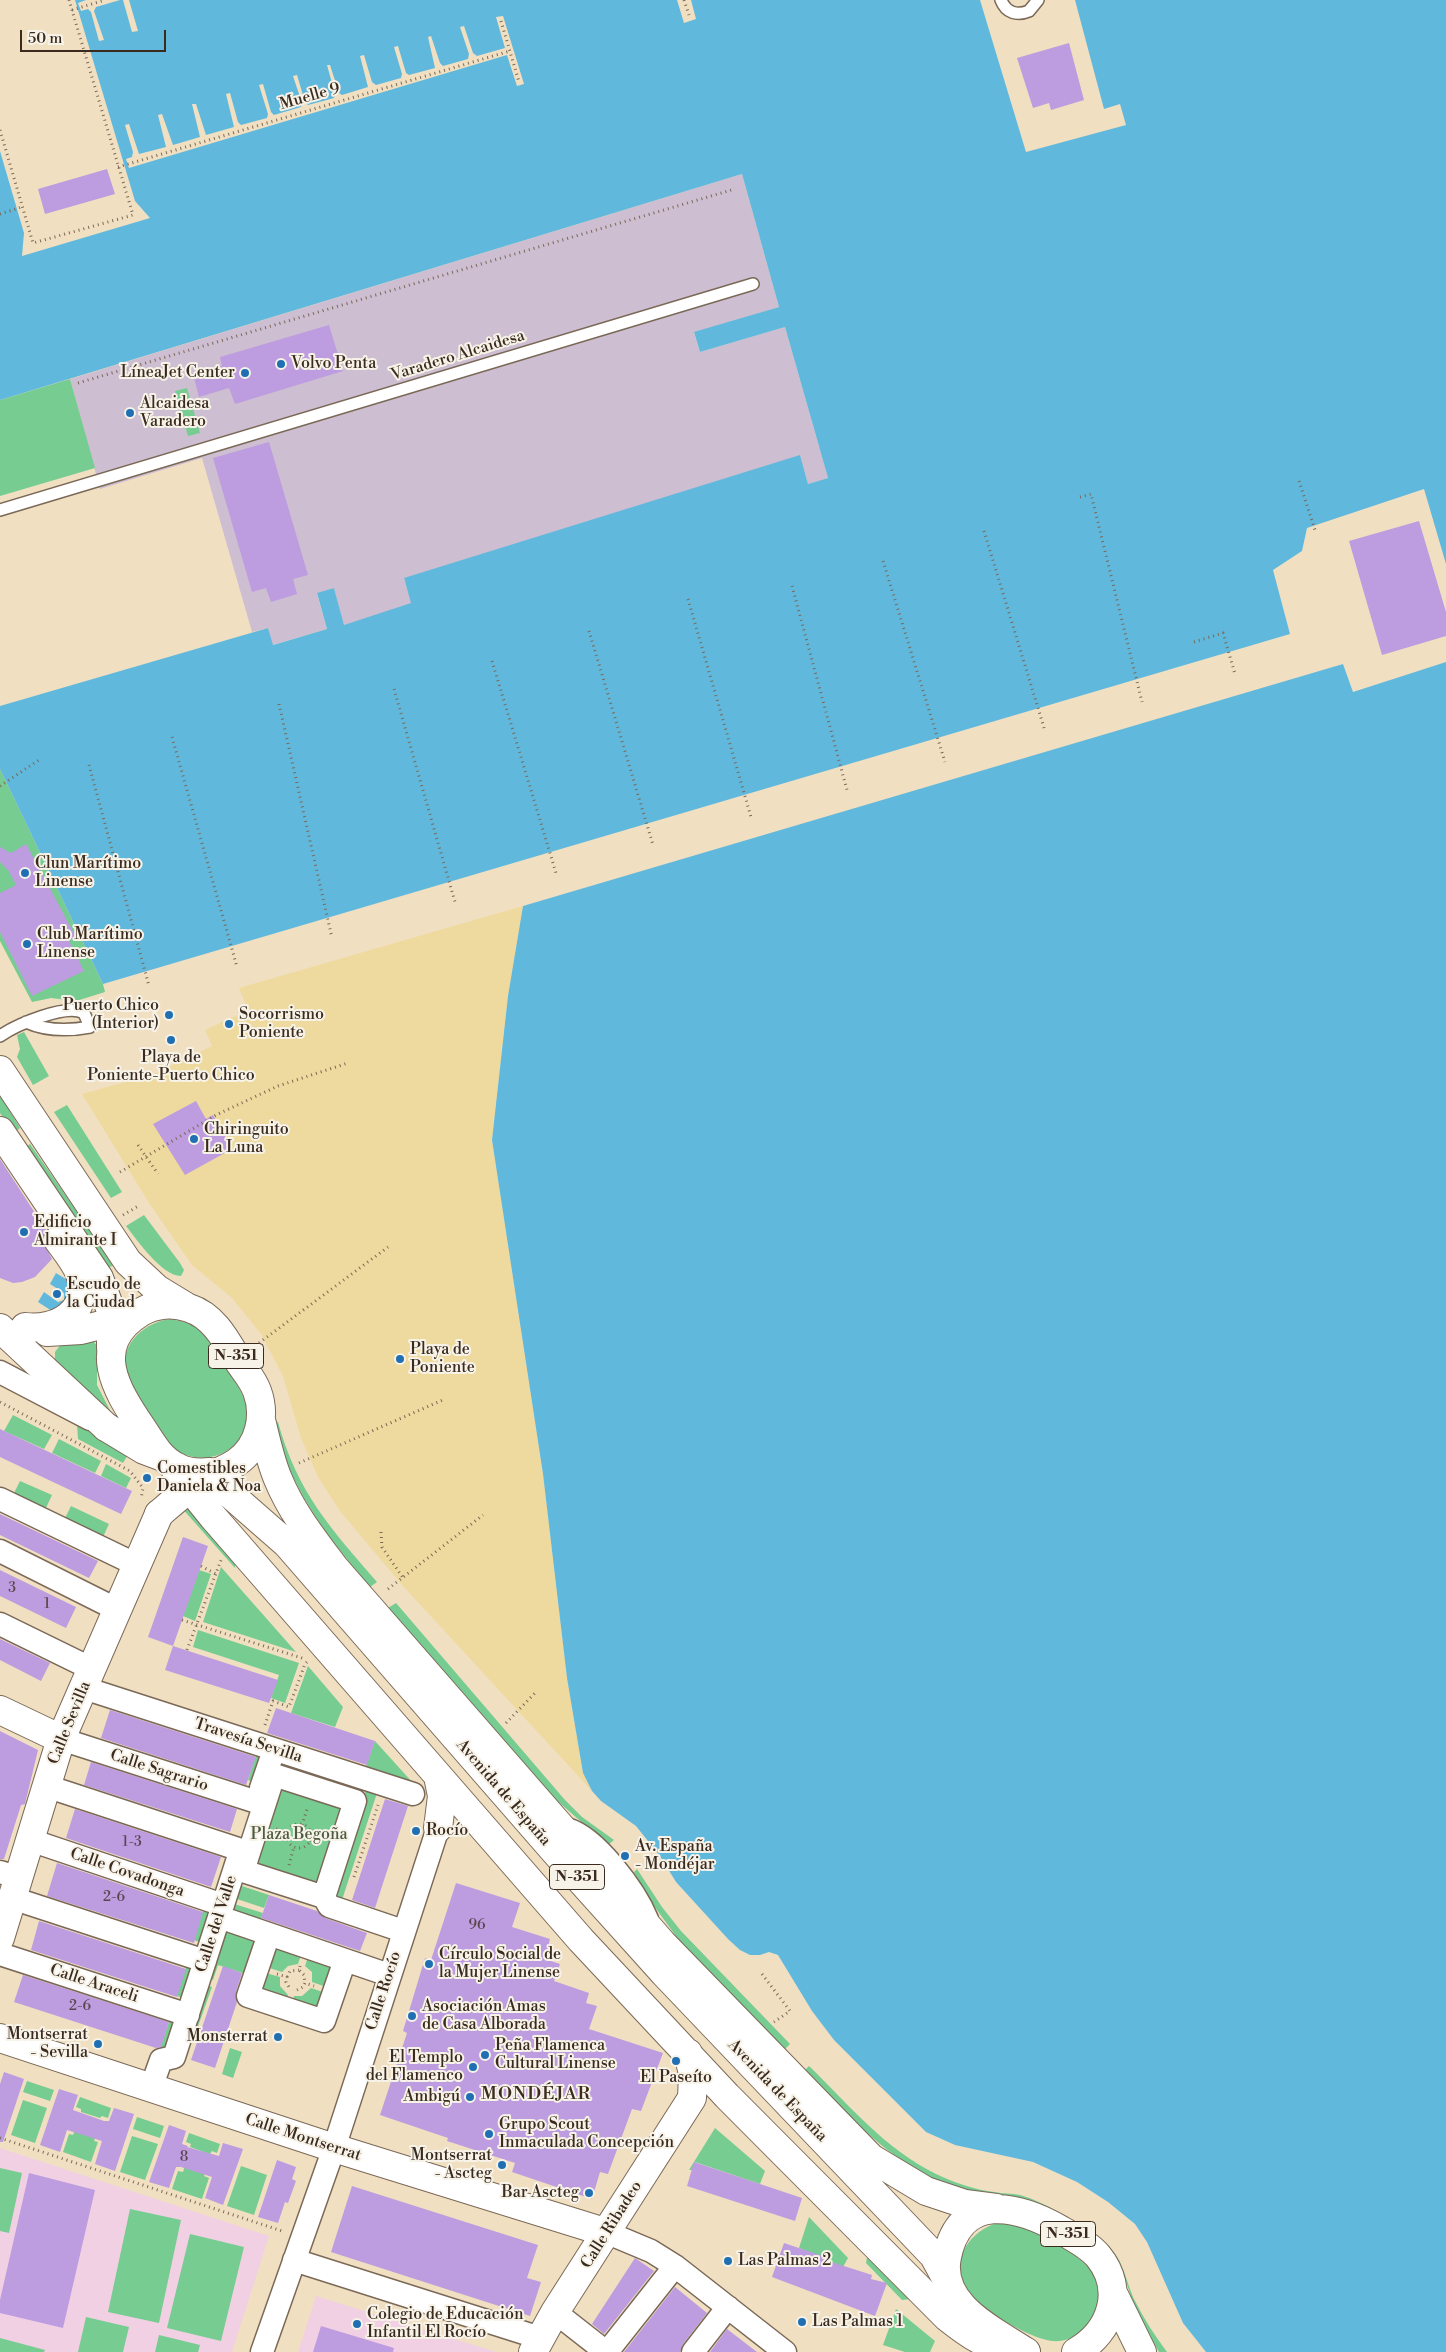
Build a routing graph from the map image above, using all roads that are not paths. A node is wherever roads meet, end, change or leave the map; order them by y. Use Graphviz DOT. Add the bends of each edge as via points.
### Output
graph roads {
  1 [pos="1001,0"];
  2 [pos="1038,0"];
  3 [pos="753,284"];
  4 [pos="0,510"];
  5 [pos="26,1022"];
  6 [pos="0,1036"];
  7 [pos="0,1070"];
  8 [pos="0,1130"];
  9 [pos="0,1153"];
  10 [pos="189,1308"];
  11 [pos="0,1315"];
  12 [pos="123,1320"];
  13 [pos="12,1327"];
  14 [pos="0,1372"];
  15 [pos="261,1420"];
  16 [pos="106,1427"];
  17 [pos="186,1469"];
  18 [pos="0,1499"];
  19 [pos="159,1514"];
  20 [pos="0,1551"];
  21 [pos="137,1565"];
  22 [pos="118,1610"];
  23 [pos="0,1624"];
  24 [pos="88,1679"];
  25 [pos="0,1710"];
  26 [pos="61,1739"];
  27 [pos="268,1759"];
  28 [pos="438,1776"];
  29 [pos="376,1782"];
  30 [pos="46,1786"];
  31 [pos="413,1794"];
  32 [pos="354,1801"];
  33 [pos="257,1802"];
  34 [pos="478,1822"];
  35 [pos="438,1828"];
  36 [pos="30,1840"];
  37 [pos="239,1865"];
  38 [pos="10,1883"];
  39 [pos="324,1898"];
  40 [pos="221,1911"];
  41 [pos="403,1931"];
  42 [pos="269,1934"];
  43 [pos="0,1938"];
  44 [pos="0,1954"];
  45 [pos="345,1960"];
  46 [pos="205,1961"];
  47 [pos="389,1975"];
  48 [pos="188,2015"];
  49 [pos="0,2038"];
  50 [pos="688,2053"];
  51 [pos="152,2088"];
  52 [pos="727,2096"];
  53 [pos="692,2098"];
  54 [pos="334,2148"];
  55 [pos="996,2208"];
  56 [pos="608,2234"];
  57 [pos="294,2260"];
  58 [pos="675,2266"];
  59 [pos="947,2280"];
  60 [pos="918,2288"];
  61 [pos="1113,2293"];
  62 [pos="728,2307"];
  63 [pos="556,2312"];
  64 [pos="536,2345"];
  65 [pos="1082,2350"];
  66 [pos="783,2351"];
  67 [pos="262,2352"];
  68 [pos="607,2352"];
  69 [pos="693,2352"];
  70 [pos="972,2352"];
  71 [pos="1026,2352"];
  72 [pos="1142,2352"];
  1 -- 2 [label="lane" via="1005,8 1017,14 1029,12"];
  3 -- 4 [label="lane, Varadero Alcaidesa"];
  5 -- 5 [label="lane" via="70,1009 84,1013 90,1027 56,1029"];
  5 -- 6 [label="lane"];
  7 -- 10 [label="main road, N-351" via="128,1262 157,1289"];
  8 -- 12 [label="main road, N-351" via="99,1278 111,1311"];
  9 -- 13 [label="main road" via="80,1276 82,1287 79,1300 66,1320 48,1327"];
  10 -- 12 [label="main road, N-351" via="159,1305"];
  10 -- 15 [label="main road, N-351" via="206,1317 220,1331 256,1388"];
  11 -- 13 [label="main road"];
  12 -- 13 [label="main road" via="61,1333"];
  12 -- 17 [label="main road, N-351" via="111,1352 114,1382 120,1396"];
  13 -- 16 [label="main road"];
  14 -- 16 [label="street"];
  15 -- 17 [label="main road, N-351" via="250,1449 238,1461"];
  15 -- 55 [label="main road, Avenida de España / N-351" via="278,1479 307,1531 334,1567 663,1944 872,2158 926,2191 965,2204"];
  16 -- 17 [label="main road" via="144,1450"];
  17 -- 19 [label="main road"];
  17 -- 19 [label="main road" via="164,1485"];
  17 -- 28 [label="main road"];
  17 -- 59 [label="main road, Avenida de España / N-351" via="253,1512 287,1544 550,1847 664,1973 934,2256"];
  18 -- 21 [label="street"];
  19 -- 21 [label="main road, Calle Sevilla"];
  20 -- 22 [label="street"];
  21 -- 22 [label="main road, Calle Sevilla"];
  22 -- 24 [label="main road, Calle Sevilla"];
  23 -- 24 [label="street, Travesía Sevilla"];
  24 -- 26 [label="main road, Calle Sevilla"];
  24 -- 27 [label="street, Travesía Sevilla"];
  25 -- 26 [label="main road"];
  26 -- 30 [label="main road, Calle Sevilla"];
  26 -- 33 [label="street, Calle Sagrario"];
  27 -- 29 [label="street, Travesía Sevilla"];
  27 -- 32 [label="street"];
  27 -- 33 [label="street, Calle del Valle"];
  27 -- 37 [label="street"];
  28 -- 34 [label="main road"];
  28 -- 35 [label="main road" via="442,1796"];
  29 -- 31 [label="street, Travesía Sevilla"];
  29 -- 32 [label="street"];
  30 -- 36 [label="main road, Calle Sevilla"];
  30 -- 37 [label="street"];
  32 -- 39 [label="street"];
  33 -- 37 [label="street, Calle del Valle"];
  34 -- 35 [label="main road" via="453,1819 443,1822"];
  34 -- 50 [label="main road" via="581,1940"];
  35 -- 41 [label="street, Calle Rocío"];
  36 -- 38 [label="main road, Calle Sevilla"];
  36 -- 40 [label="street, Calle Covadonga"];
  37 -- 39 [label="street"];
  37 -- 40 [label="street, Calle del Valle"];
  38 -- 43 [label="main road, Calle Sevilla"];
  38 -- 46 [label="street"];
  39 -- 41 [label="street" via="329,1906"];
  40 -- 42 [label="street, Calle Covadonga"];
  40 -- 46 [label="street, Calle del Valle"];
  41 -- 47 [label="street, Calle Rocío"];
  42 -- 45 [label="street, Calle Covadonga"];
  42 -- 45 [label="street" via="248,1996 324,2021"];
  44 -- 48 [label="street, Calle Araceli"];
  45 -- 47 [label="street, Calle Covadonga"];
  46 -- 48 [label="street, Calle del Valle"];
  47 -- 54 [label="street, Calle Rocío"];
  48 -- 51 [label="street, Calle del Valle" via="174,2057 161,2060"];
  49 -- 51 [label="main road, Calle Montserrat"];
  50 -- 52 [label="main road"];
  50 -- 53 [label="main road" via="693,2074"];
  51 -- 54 [label="main road, Calle Montserrat"];
  52 -- 53 [label="main road"];
  52 -- 60 [label="main road"];
  53 -- 56 [label="main road, Calle Ribadeo"];
  54 -- 56 [label="main road, Calle Montserrat"];
  54 -- 57 [label="street, Calle Rocío"];
  55 -- 59 [label="main road, N-351" via="966,2220 958,2229 947,2256"];
  55 -- 61 [label="main road, N-351" via="1025,2212 1082,2242 1098,2256 1108,2273"];
  56 -- 58 [label="street" via="651,2251"];
  56 -- 63 [label="main road, Calle Ribadeo"];
  57 -- 64 [label="street"];
  57 -- 67 [label="street, Calle Rocío"];
  58 -- 62 [label="street"];
  58 -- 68 [label="street"];
  59 -- 71 [label="main road, N-351" via="954,2298 966,2311"];
  60 -- 70 [label="main road" via="940,2326"];
  60 -- 71 [label="main road" via="947,2318 984,2344"];
  61 -- 65 [label="main road, N-351" via="1110,2313 1102,2331"];
  61 -- 72 [label="main road, N-351"];
  62 -- 66 [label="street"];
  62 -- 69 [label="street"];
  63 -- 64 [label="main road, Calle Ribadeo"];
  63 -- 68 [label="street"];
}
